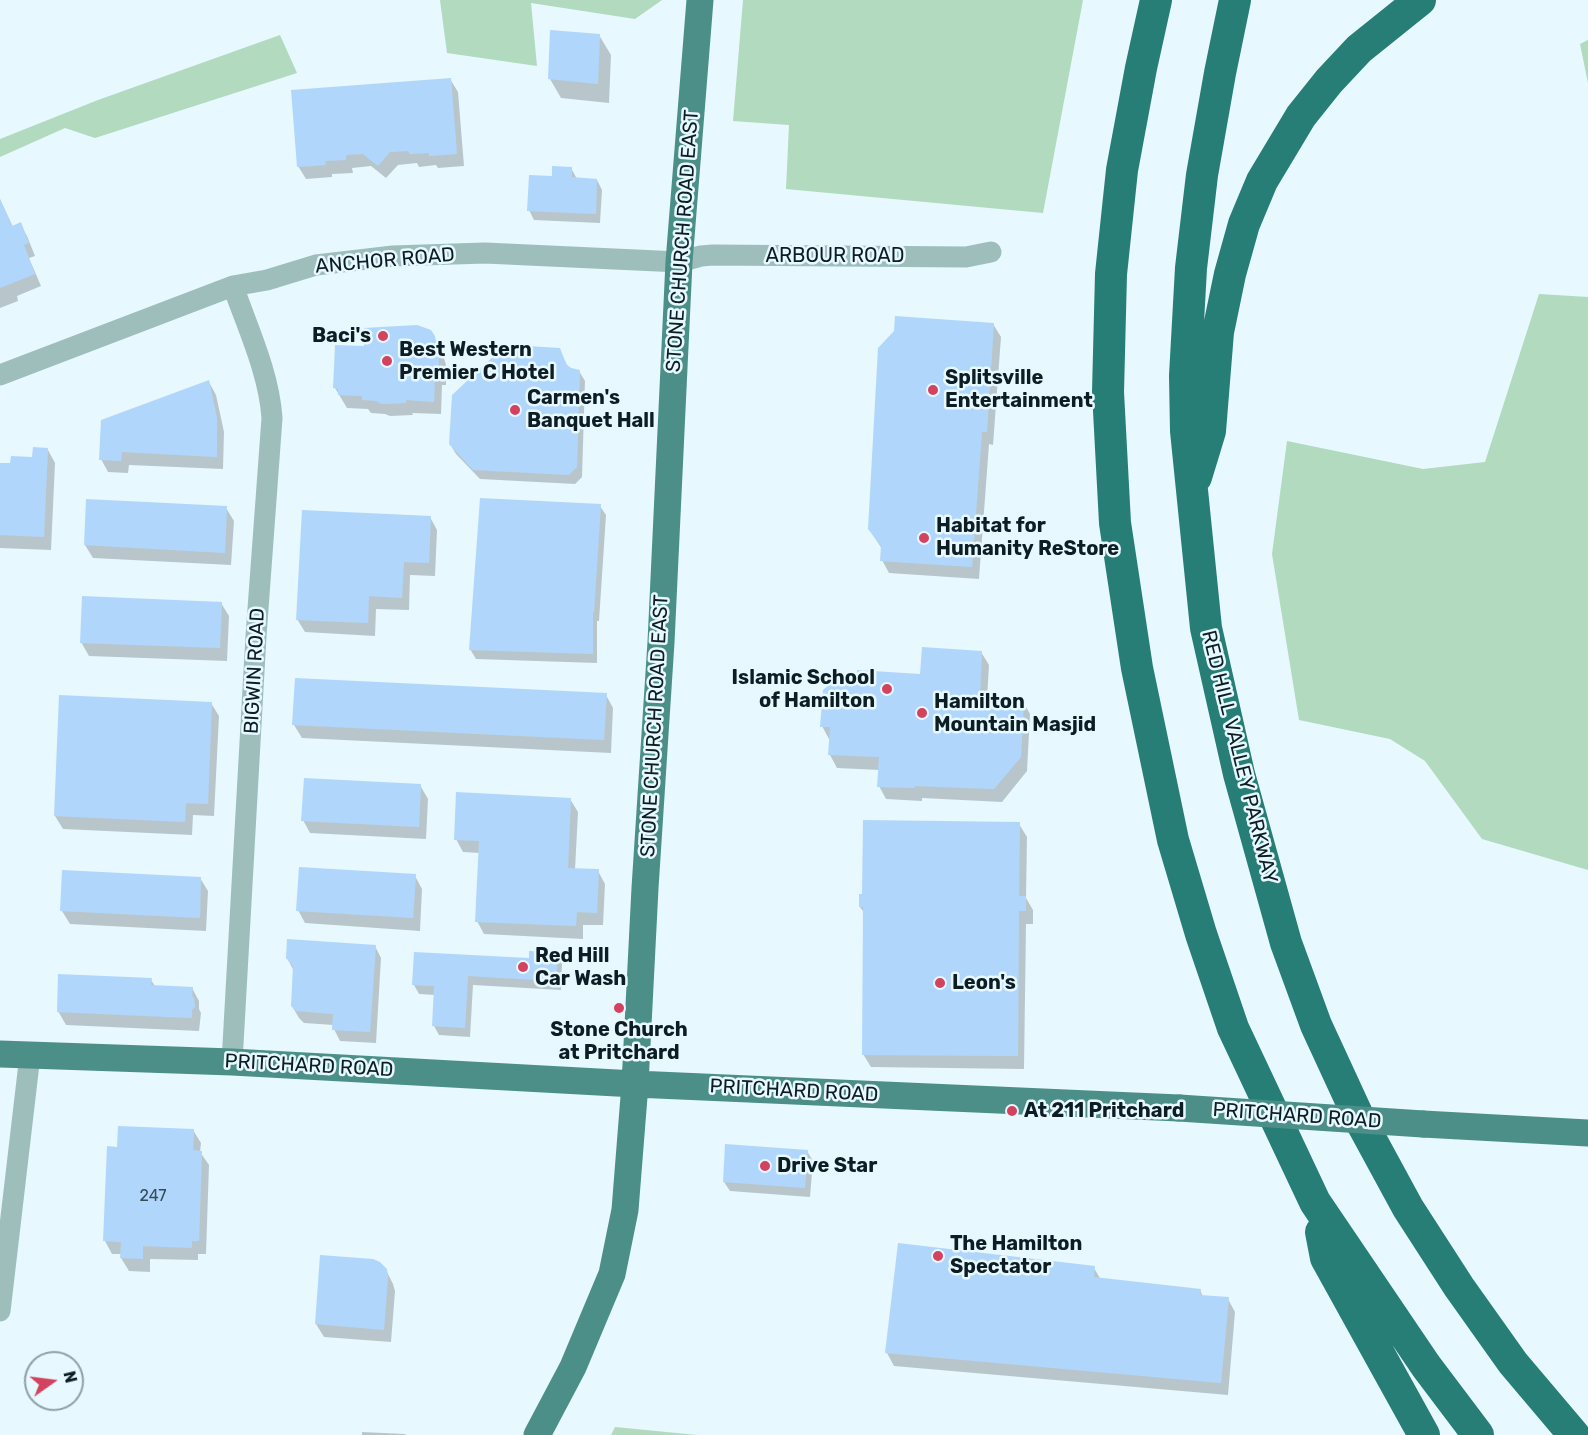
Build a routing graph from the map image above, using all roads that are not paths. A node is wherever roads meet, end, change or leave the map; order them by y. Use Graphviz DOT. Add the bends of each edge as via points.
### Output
graph roads {
  1 [pos="700,0"];
  2 [pos="1156,0"];
  3 [pos="1235,0"];
  4 [pos="1420,0"];
  5 [pos="991,252"];
  6 [pos="680,262"];
  7 [pos="233,286"];
  8 [pos="0,375"];
  9 [pos="1192,493"];
  10 [pos="0,1054"];
  11 [pos="30,1055"];
  12 [pos="232,1062"];
  13 [pos="635,1084"];
  14 [pos="1588,1133"];
  15 [pos="1315,1202"];
  16 [pos="0,1311"];
  17 [pos="537,1435"];
  18 [pos="1424,1435"];
  19 [pos="1478,1435"];
  20 [pos="1574,1435"];
  1 -- 6 [label="main road, STONE CHURCH ROAD EAST"];
  2 -- 15 [label="highway" via="1122,170 1112,274 1108,392 1115,523 1137,668 1173,840 1233,1028"];
  3 -- 9 [label="highway, RED HILL VALLEY PARKWAY" via="1202,175 1191,268 1185,376"];
  4 -- 9 [label="highway" via="1359,49 1329,81 1301,116 1262,181 1230,274 1218,332 1210,431"];
  5 -- 6 [label="street, ARBOUR ROAD" via="966,256 713,255"];
  6 -- 7 [label="street, ANCHOR ROAD" via="485,253 393,256 316,265"];
  6 -- 13 [label="main road, STONE CHURCH ROAD EAST"];
  7 -- 8 [label="street, ANCHOR ROAD"];
  7 -- 12 [label="street, BIGWIN ROAD" via="266,382 272,418"];
  9 -- 20 [label="highway, RED HILL VALLEY PARKWAY" via="1206,628 1239,774 1286,943 1316,1024 1358,1116 1408,1209 1513,1363"];
  10 -- 11 [label="main road, PRITCHARD ROAD"];
  11 -- 12 [label="main road, PRITCHARD ROAD"];
  11 -- 16 [label="street"];
  12 -- 13 [label="main road, PRITCHARD ROAD"];
  13 -- 14 [label="main road, PRITCHARD ROAD, bridge" via="1179,1108"];
  13 -- 17 [label="main road, STONE CHURCH ROAD EAST" via="625,1210 612,1274 573,1367"];
  15 -- 18 [label="highway" via="1326,1258"];
  15 -- 19 [label="highway" via="1419,1356"];
}
